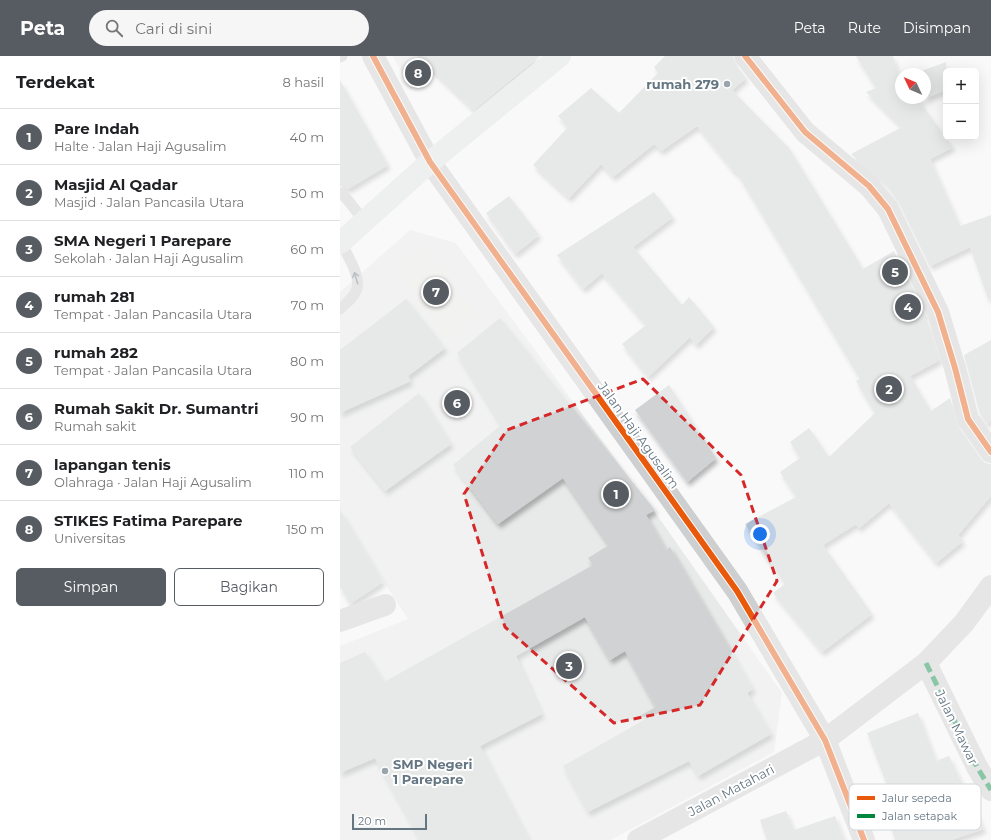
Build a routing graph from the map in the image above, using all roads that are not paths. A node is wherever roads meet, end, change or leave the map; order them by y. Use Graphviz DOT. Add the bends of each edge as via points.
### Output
graph roads {
  1 [pos="373,56"];
  2 [pos="560,56"];
  3 [pos="745,56"];
  4 [pos="430,162"];
  5 [pos="342,193"];
  6 [pos="365,222"];
  7 [pos="340,243"];
  8 [pos="340,309"];
  9 [pos="991,452"];
  10 [pos="991,586"];
  11 [pos="385,605"];
  12 [pos="340,621"];
  13 [pos="926,663"];
  14 [pos="825,740"];
  15 [pos="991,790"];
  16 [pos="849,802"];
  17 [pos="860,830"];
  18 [pos="638,840"];
  19 [pos="864,840"];
  1 -- 4 [label="street, Jalan Haji Agusalim"];
  2 -- 4 [label="highway"];
  3 -- 9 [label="street" via="804,132 869,186 888,209 938,312 968,419"];
  4 -- 6 [label="highway"];
  4 -- 14 [label="street, Jalan Haji Agusalim" via="737,591"];
  5 -- 6 [label="lane"];
  6 -- 7 [label="highway"];
  8 -- 7 [label="lane, one-way" via="356,292 358,284"];
  10 -- 13 [label="street, Jalan Matahari" via="964,623"];
  11 -- 12 [label="street"];
  13 -- 14 [label="street, Jalan Matahari"];
  13 -- 15 [label="street, Jalan Mawar"];
  14 -- 16 [label="street, Jalan Haji Agusalim"];
  14 -- 18 [label="street, Jalan Matahari"];
  17 -- 19 [label="street, Jalan Haji Agusalim"];
}
